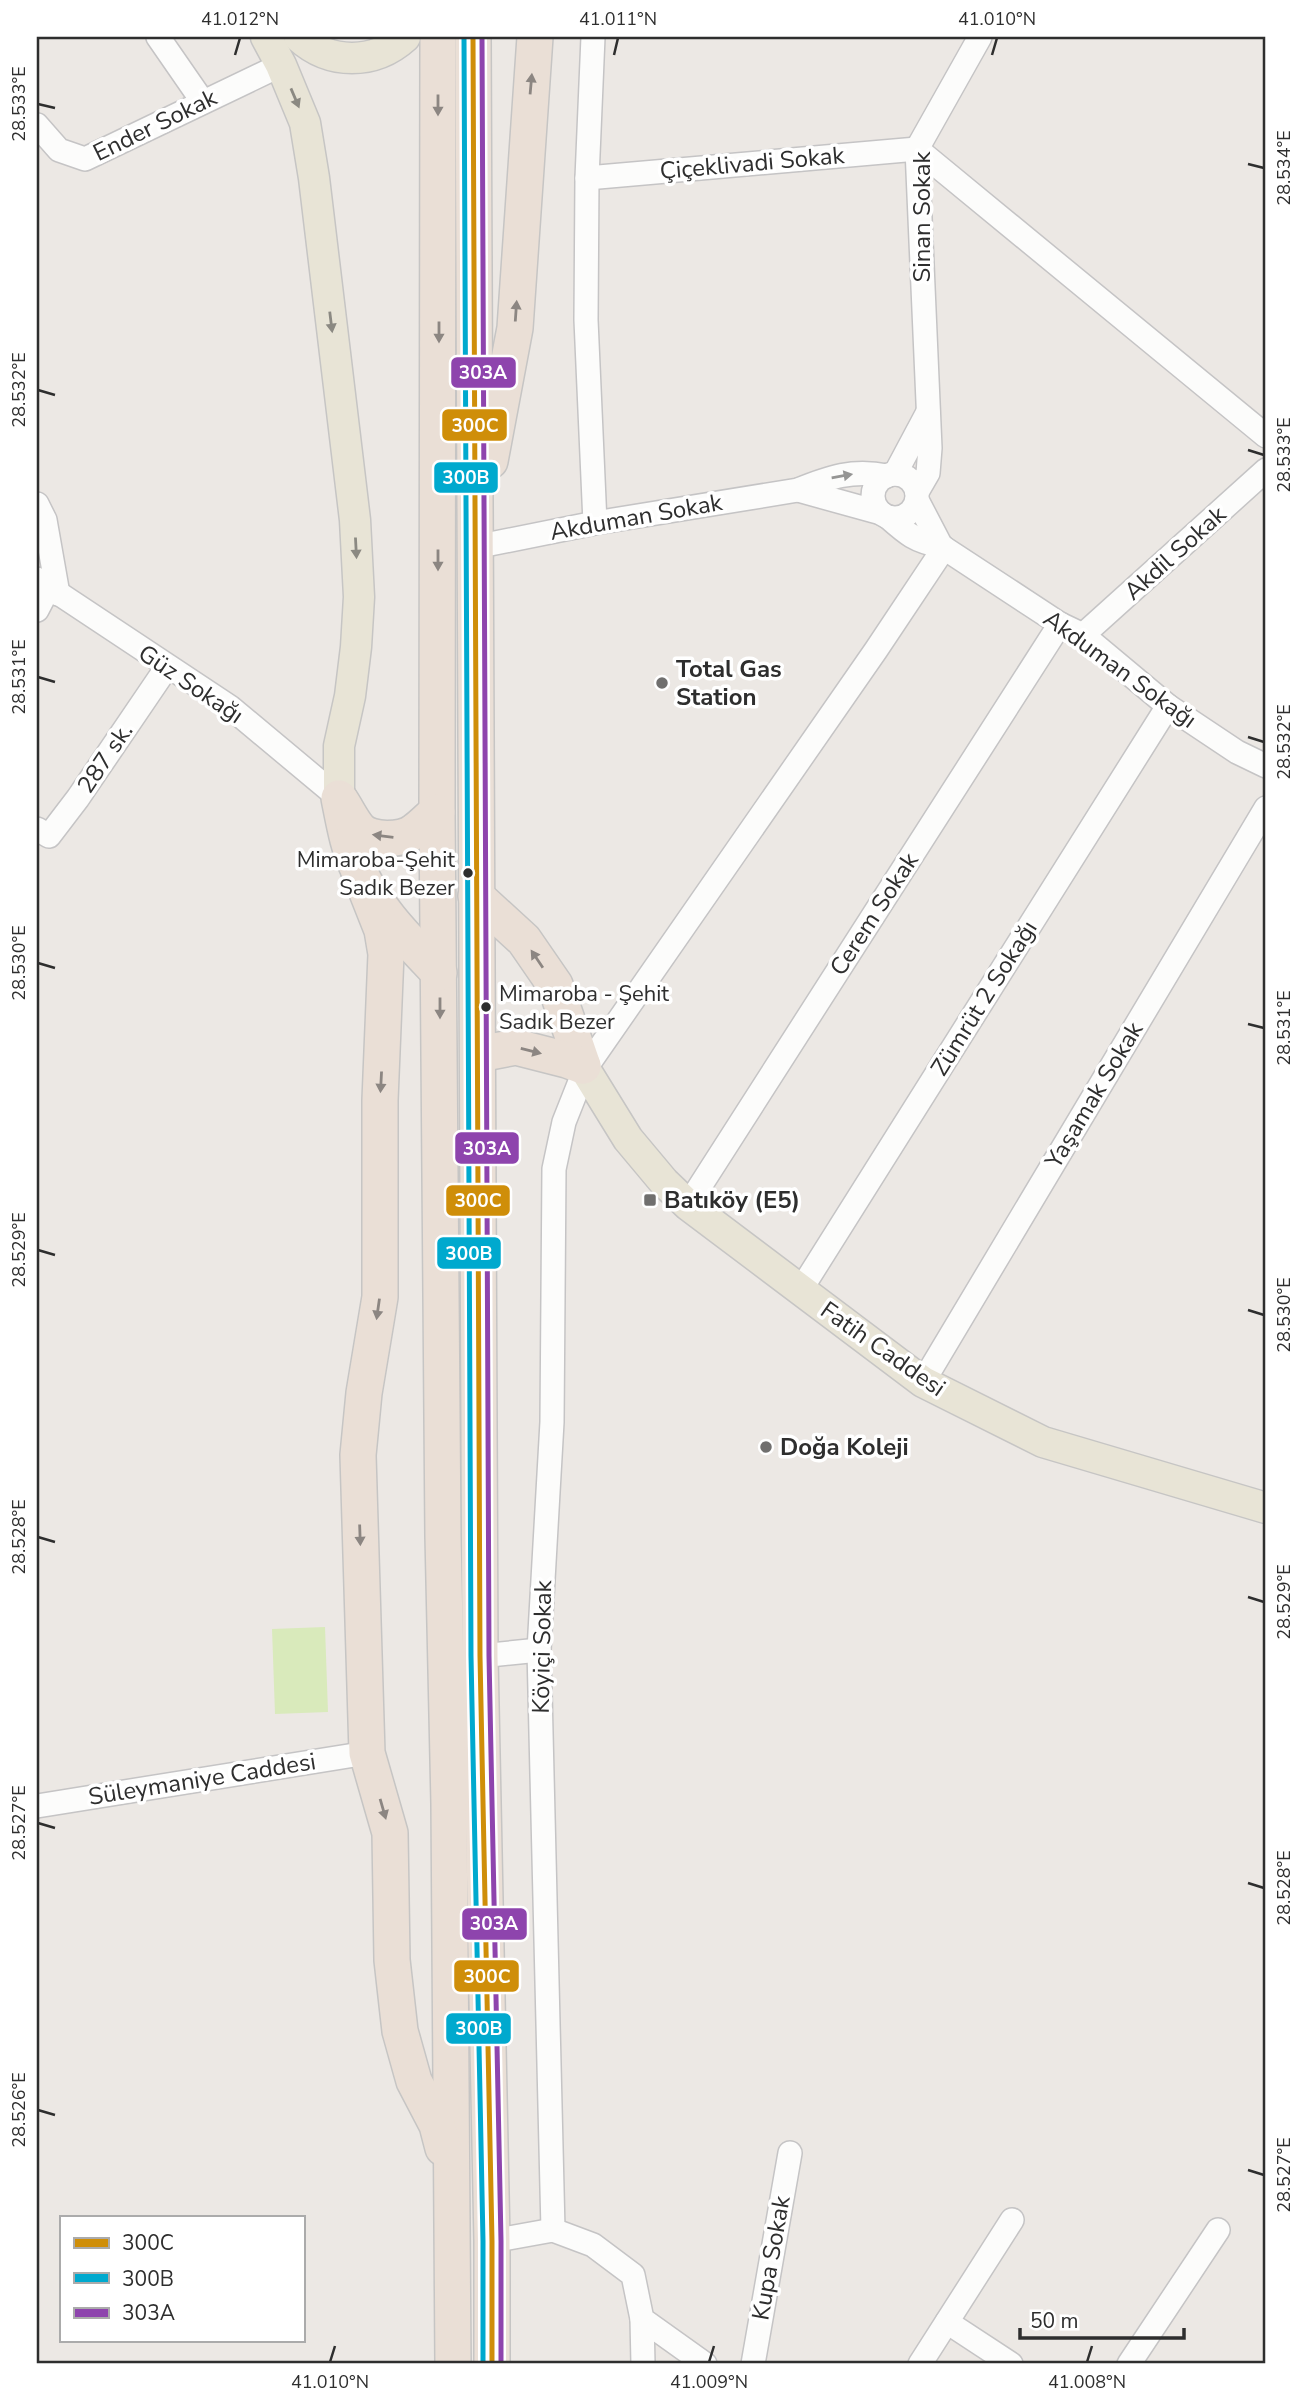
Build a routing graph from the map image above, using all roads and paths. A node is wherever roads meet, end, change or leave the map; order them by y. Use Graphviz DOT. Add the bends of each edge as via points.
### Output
graph roads {
  1 [pos="158,37"];
  2 [pos="266,37"];
  3 [pos="299,37"];
  4 [pos="405,37"];
  5 [pos="438,37"];
  6 [pos="473,37"];
  7 [pos="535,37"];
  8 [pos="593,37"];
  9 [pos="979,37"];
  10 [pos="281,65"];
  11 [pos="203,102"];
  12 [pos="37,125"];
  13 [pos="917,149"];
  14 [pos="587,178"];
  15 [pos="928,412"];
  16 [pos="1266,436"];
  17 [pos="1266,470"];
  18 [pos="891,475"];
  19 [pos="798,490"];
  20 [pos="917,496"];
  21 [pos="37,504"];
  22 [pos="885,515"];
  23 [pos="595,523"];
  24 [pos="475,547"];
  25 [pos="942,547"];
  26 [pos="48,587"];
  27 [pos="37,610"];
  28 [pos="1060,624"];
  29 [pos="1083,635"];
  30 [pos="167,667"];
  31 [pos="1168,706"];
  32 [pos="1266,766"];
  33 [pos="339,798"];
  34 [pos="1266,808"];
  35 [pos="437,812"];
  36 [pos="37,829"];
  37 [pos="359,872"];
  38 [pos="476,896"];
  39 [pos="439,973"];
  40 [pos="478,1054"];
  41 [pos="584,1068"];
  42 [pos="688,1205"];
  43 [pos="800,1291"];
  44 [pos="923,1382"];
  45 [pos="1266,1508"];
  46 [pos="539,1650"];
  47 [pos="480,1656"];
  48 [pos="367,1753"];
  49 [pos="37,1806"];
  50 [pos="790,2153"];
  51 [pos="452,2177"];
  52 [pos="1012,2220"];
  53 [pos="553,2230"];
  54 [pos="1218,2230"];
  55 [pos="492,2241"];
  56 [pos="642,2319"];
  57 [pos="947,2322"];
  58 [pos="453,2364"];
  59 [pos="492,2364"];
  60 [pos="643,2364"];
  61 [pos="705,2364"];
  62 [pos="753,2364"];
  63 [pos="920,2364"];
  64 [pos="1011,2364"];
  65 [pos="1129,2364"];
  1 -- 11 [label="street"];
  2 -- 10 [label="main road"];
  3 -- 4 [label="main road" via="337,57 362,58 392,49"];
  5 -- 35 [label="highway, one-way"];
  6 -- 24 [label="highway"];
  24 -- 7 [label="highway, one-way" via="514,328"];
  8 -- 14 [label="street"];
  9 -- 13 [label="street, Sinan Sokak"];
  10 -- 11 [label="street, Ender Sokak"];
  10 -- 33 [label="main road, one-way" via="305,123 314,178 355,520 359,597 351,684 339,746"];
  11 -- 12 [label="street, Ender Sokak" via="85,159 59,150"];
  13 -- 14 [label="street, Çiçeklivadi Sokak"];
  13 -- 15 [label="street, Sinan Sokak"];
  13 -- 16 [label="street"];
  14 -- 23 [label="street" via="586,320"];
  15 -- 18 [label="street"];
  15 -- 20 [label="street, Sinan Sokak" via="928,473"];
  17 -- 29 [label="street, Akdil Sokak"];
  19 -- 18 [label="street, Akduman Sokak, one-way" via="866,471"];
  18 -- 20 [label="street" via="909,479"];
  18 -- 22 [label="street" via="881,480 874,493 876,508"];
  19 -- 22 [label="street, Akduman Sokak"];
  19 -- 23 [label="street, Akduman Sokak"];
  20 -- 22 [label="street" via="909,513 896,518"];
  20 -- 25 [label="street, Akduman Sokağı"];
  21 -- 26 [label="street" via="45,520"];
  22 -- 25 [label="street, Akduman Sokağı" via="907,535"];
  23 -- 24 [label="street, Akduman Sokak"];
  24 -- 38 [label="highway"];
  25 -- 28 [label="street, Akduman Sokağı"];
  25 -- 41 [label="street, Köyiçi Sokak" via="876,650"];
  26 -- 27 [label="street"];
  26 -- 30 [label="street, Güz Sokağı"];
  28 -- 29 [label="street, Akduman Sokağı"];
  28 -- 42 [label="street, Cerem Sokak"];
  29 -- 31 [label="street, Akduman Sokağı"];
  30 -- 33 [label="street, Güz Sokağı" via="230,707"];
  30 -- 36 [label="street, 287 sk." via="49,836"];
  31 -- 32 [label="street, Akduman Sokağı"];
  31 -- 43 [label="street, Zümrüt 2 Sokağı"];
  35 -- 33 [label="highway, one-way" via="415,832 399,838 376,837 360,831"];
  33 -- 37 [label="highway"];
  34 -- 44 [label="street, Yaşamak Sokak"];
  35 -- 39 [label="highway"];
  37 -- 39 [label="highway" via="406,938"];
  37 -- 48 [label="highway, one-way" via="382,930 386,954 380,1297 358,1455"];
  38 -- 40 [label="highway"];
  41 -- 38 [label="highway, one-way" via="555,985 524,940"];
  39 -- 51 [label="highway, one-way"];
  40 -- 41 [label="highway, one-way" via="516,1047"];
  40 -- 47 [label="highway"];
  41 -- 42 [label="main road, Fatih Caddesi" via="628,1139"];
  41 -- 46 [label="street, Köyiçi Sokak" via="564,1122 554,1169 552,1422"];
  42 -- 43 [label="main road, Fatih Caddesi"];
  43 -- 44 [label="main road, Fatih Caddesi"];
  44 -- 45 [label="main road, Fatih Caddesi" via="1043,1442"];
  46 -- 47 [label="street"];
  46 -- 53 [label="street, Köyiçi Sokak"];
  47 -- 55 [label="highway"];
  48 -- 49 [label="street, Süleymaniye Caddesi"];
  48 -- 51 [label="highway, one-way" via="390,1833 400,2031 414,2081 437,2125"];
  50 -- 62 [label="street, Kupa Sokak"];
  51 -- 58 [label="highway"];
  52 -- 57 [label="street"];
  53 -- 55 [label="street"];
  53 -- 56 [label="street" via="593,2245 633,2275"];
  54 -- 65 [label="street"];
  55 -- 59 [label="highway"];
  56 -- 60 [label="street"];
  56 -- 61 [label="street"];
  57 -- 63 [label="street"];
  57 -- 64 [label="street"];
}
